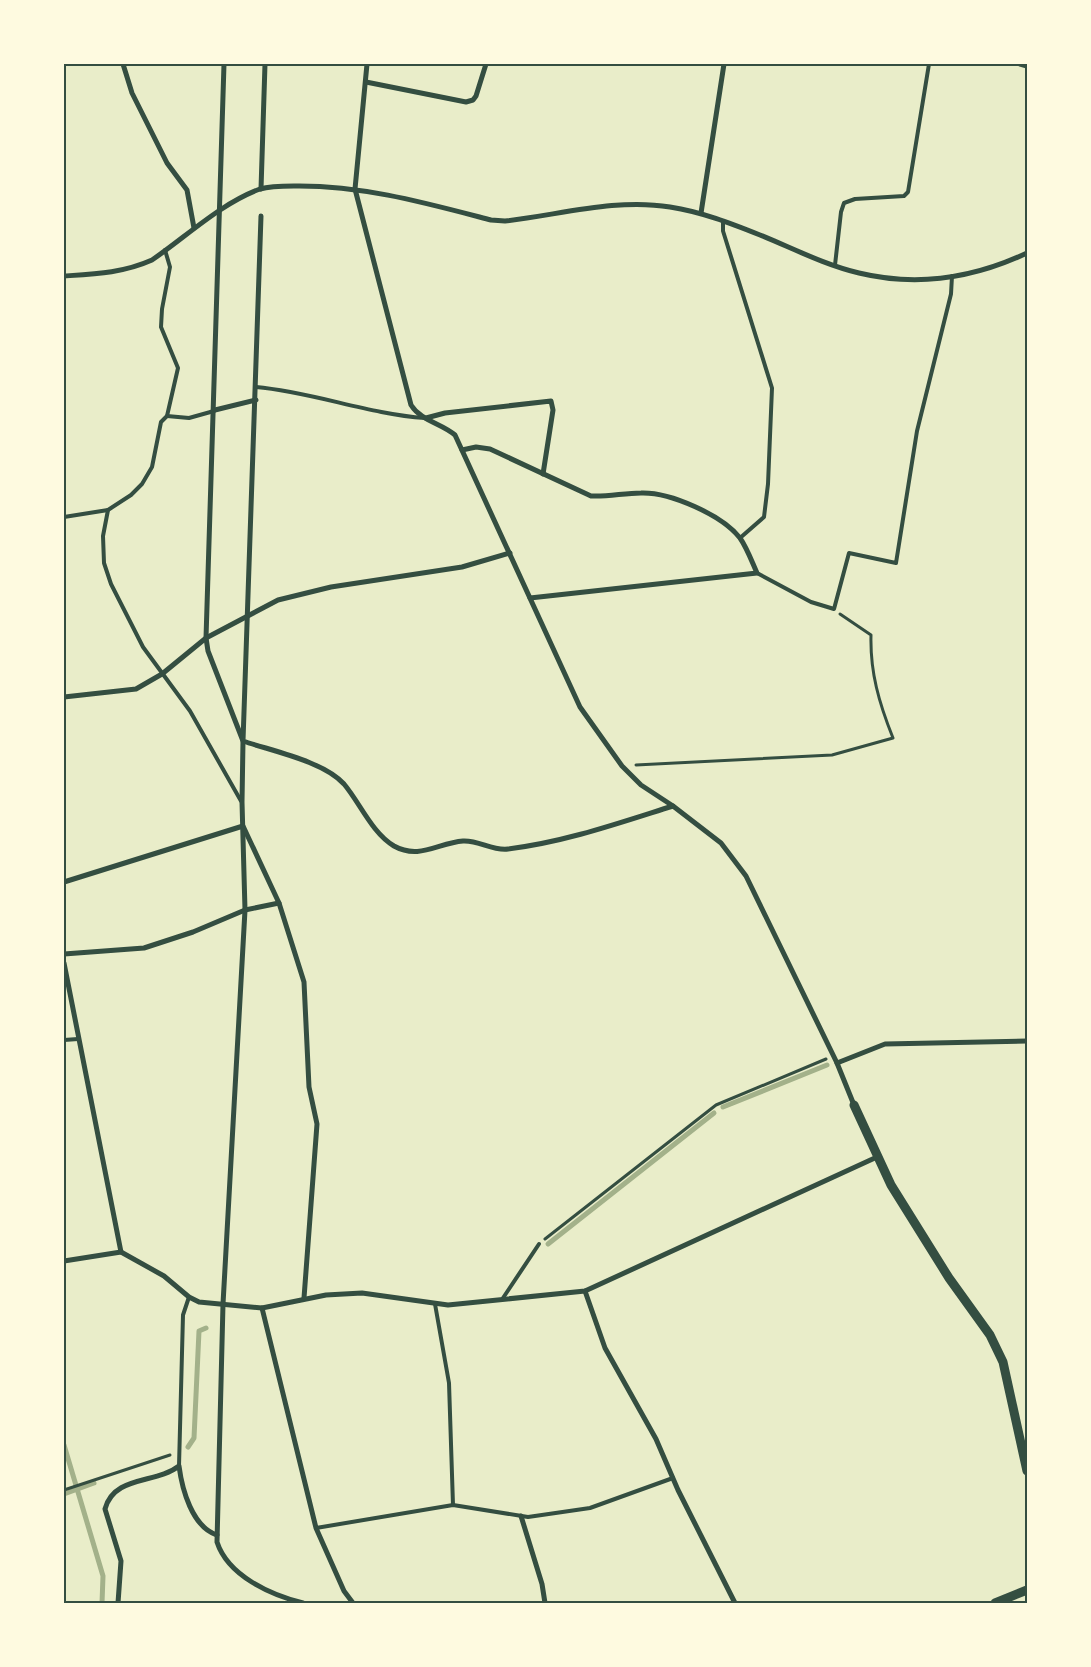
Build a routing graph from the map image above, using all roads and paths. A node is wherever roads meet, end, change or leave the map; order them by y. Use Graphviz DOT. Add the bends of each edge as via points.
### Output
graph roads {
  1 [pos="123,64"];
  2 [pos="224,64"];
  3 [pos="265,64"];
  4 [pos="367,64"];
  5 [pos="486,64"];
  6 [pos="724,64"];
  7 [pos="929,64"];
  8 [pos="1020,64"];
  9 [pos="1027,66"];
  10 [pos="366,82"];
  11 [pos="261,189"];
  12 [pos="355,189"];
  13 [pos="220,211"];
  14 [pos="701,213"];
  15 [pos="261,216"];
  16 [pos="723,220"];
  17 [pos="194,228"];
  18 [pos="165,250"];
  19 [pos="1027,253"];
  20 [pos="835,265"];
  21 [pos="64,276"];
  22 [pos="952,276"];
  23 [pos="256,387"];
  24 [pos="256,400"];
  25 [pos="215,410"];
  26 [pos="167,416"];
  27 [pos="425,418"];
  28 [pos="462,450"];
  29 [pos="543,474"];
  30 [pos="108,510"];
  31 [pos="64,517"];
  32 [pos="740,538"];
  33 [pos="510,553"];
  34 [pos="757,573"];
  35 [pos="530,598"];
  36 [pos="834,608"];
  37 [pos="248,617"];
  38 [pos="206,638"];
  39 [pos="162,674"];
  40 [pos="64,697"];
  41 [pos="243,741"];
  42 [pos="622,766"];
  43 [pos="242,802"];
  44 [pos="673,806"];
  45 [pos="243,826"];
  46 [pos="64,882"];
  47 [pos="279,903"];
  48 [pos="245,910"];
  49 [pos="64,954"];
  50 [pos="64,963"];
  51 [pos="78,1038"];
  52 [pos="64,1040"];
  53 [pos="1027,1040"];
  54 [pos="823,1061"];
  55 [pos="837,1063"];
  56 [pos="854,1106"];
  57 [pos="876,1157"];
  58 [pos="539,1244"];
  59 [pos="121,1252"];
  60 [pos="64,1261"];
  61 [pos="585,1291"];
  62 [pos="189,1297"];
  63 [pos="304,1298"];
  64 [pos="503,1298"];
  65 [pos="223,1304"];
  66 [pos="434,1304"];
  67 [pos="262,1308"];
  68 [pos="172,1454"];
  69 [pos="1025,1454"];
  70 [pos="179,1466"];
  71 [pos="1027,1471"];
  72 [pos="673,1478"];
  73 [pos="64,1490"];
  74 [pos="453,1505"];
  75 [pos="521,1516"];
  76 [pos="316,1528"];
  77 [pos="217,1535"];
  78 [pos="1027,1590"];
  79 [pos="118,1603"];
  80 [pos="303,1603"];
  81 [pos="354,1603"];
  82 [pos="545,1603"];
  83 [pos="735,1603"];
  84 [pos="995,1603"];
  1 -- 17 [label="street" via="132,93 167,162 187,190"];
  2 -- 13 [label="street"];
  3 -- 11 [label="street"];
  4 -- 10 [label="street"];
  5 -- 10 [label="street" via="476,96 466,102"];
  6 -- 14 [label="street"];
  7 -- 20 [label="lane" via="908,192 897,197 854,199 844,203"];
  8 -- 9 [label="street"];
  10 -- 12 [label="street"];
  11 -- 12 [label="street" via="307,186"];
  11 -- 13 [label="street"];
  12 -- 14 [label="street" via="400,196 505,221 642,203"];
  12 -- 27 [label="street" via="411,405"];
  13 -- 17 [label="street"];
  13 -- 25 [label="street"];
  14 -- 16 [label="street"];
  15 -- 23 [label="street"];
  16 -- 20 [label="street"];
  16 -- 32 [label="lane" via="723,231 772,388 764,517"];
  17 -- 18 [label="street"];
  18 -- 21 [label="street" via="152,260 126,270"];
  18 -- 26 [label="lane" via="170,267 161,327 178,368"];
  19 -- 22 [label="street" via="998,267"];
  20 -- 22 [label="street" via="878,277 914,281"];
  22 -- 36 [label="lane" via="951,294 917,431 896,563 849,552"];
  23 -- 24 [label="street"];
  23 -- 27 [label="lane" via="281,389 367,409"];
  24 -- 25 [label="street"];
  24 -- 37 [label="street"];
  25 -- 26 [label="lane" via="189,418"];
  25 -- 38 [label="street"];
  26 -- 30 [label="lane" via="161,422 152,467 142,484 132,495"];
  27 -- 28 [label="street" via="447,428 455,435"];
  27 -- 29 [label="street" via="551,401 553,410"];
  28 -- 29 [label="street" via="490,449"];
  28 -- 33 [label="street"];
  29 -- 32 [label="street" via="591,496 641,492 660,495 710,513"];
  30 -- 31 [label="lane"];
  30 -- 39 [label="lane" via="103,536 104,564 143,647"];
  32 -- 34 [label="street"];
  33 -- 35 [label="street"];
  33 -- 37 [label="street" via="462,567 331,587 278,600"];
  34 -- 35 [label="street"];
  34 -- 36 [label="lane" via="811,602"];
  35 -- 42 [label="street" via="580,707"];
  36 -- 42 [label="path" via="871,635 870,661 875,687 893,738 832,755"];
  37 -- 38 [label="street"];
  37 -- 41 [label="street"];
  38 -- 39 [label="street"];
  38 -- 41 [label="street" via="208,651"];
  39 -- 40 [label="street" via="136,689"];
  39 -- 43 [label="lane" via="190,711"];
  41 -- 43 [label="street"];
  41 -- 44 [label="street" via="327,771 344,784 384,838 394,846 414,852 466,840 498,850 525,846 579,835"];
  42 -- 44 [label="street" via="641,785"];
  43 -- 45 [label="street"];
  44 -- 55 [label="street" via="721,843 746,876"];
  45 -- 46 [label="street"];
  45 -- 47 [label="street"];
  45 -- 48 [label="street"];
  47 -- 48 [label="street"];
  47 -- 63 [label="street" via="304,982 309,1087 317,1124"];
  48 -- 49 [label="street" via="144,948"];
  48 -- 65 [label="street"];
  50 -- 51 [label="street"];
  51 -- 52 [label="lane"];
  51 -- 59 [label="street"];
  53 -- 55 [label="street" via="885,1044"];
  54 -- 58 [label="path" via="716,1105"];
  55 -- 56 [label="street"];
  56 -- 57 [label="street"];
  57 -- 61 [label="street"];
  57 -- 69 [label="street" via="949,1278 990,1335 1003,1362"];
  58 -- 64 [label="lane"];
  59 -- 60 [label="street"];
  59 -- 62 [label="street" via="164,1276"];
  61 -- 64 [label="street"];
  61 -- 72 [label="street" via="605,1348 656,1438"];
  62 -- 65 [label="street" via="199,1302"];
  62 -- 70 [label="lane" via="183,1315"];
  63 -- 66 [label="street" via="362,1293"];
  63 -- 67 [label="street"];
  64 -- 66 [label="street" via="476,1303"];
  65 -- 67 [label="street"];
  65 -- 77 [label="street"];
  66 -- 74 [label="lane" via="449,1383"];
  67 -- 76 [label="street"];
  68 -- 73 [label="path"];
  69 -- 71 [label="street"];
  70 -- 77 [label="street" via="184,1490 198,1522 208,1532"];
  70 -- 79 [label="street" via="116,1489 108,1500 105,1509 121,1561"];
  72 -- 75 [label="lane" via="590,1508"];
  72 -- 83 [label="street"];
  74 -- 75 [label="lane"];
  74 -- 76 [label="lane"];
  75 -- 82 [label="street"];
  76 -- 81 [label="street" via="344,1591"];
  77 -- 80 [label="street" via="220,1551 235,1568 280,1598"];
  78 -- 84 [label="street"];
}
